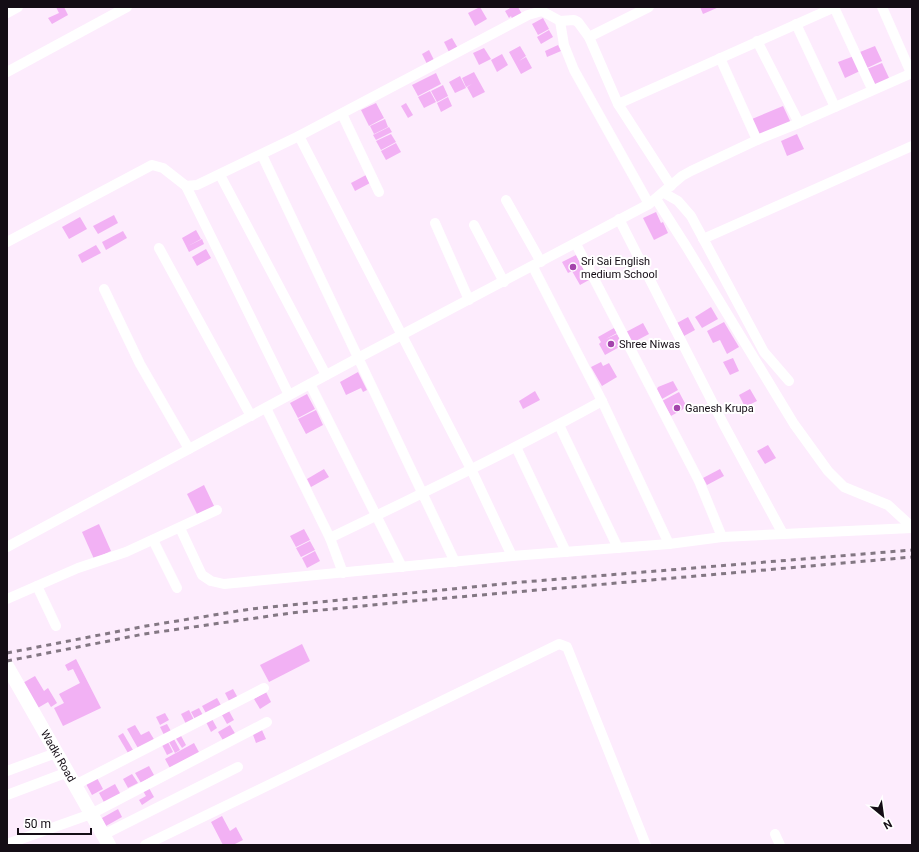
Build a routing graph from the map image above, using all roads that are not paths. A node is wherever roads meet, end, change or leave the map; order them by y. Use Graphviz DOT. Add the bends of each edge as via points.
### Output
graph roads {
  1 [pos="18,7"];
  2 [pos="127,7"];
  3 [pos="650,7"];
  4 [pos="834,7"];
  5 [pos="882,7"];
  6 [pos="7,13"];
  7 [pos="560,21"];
  8 [pos="796,24"];
  9 [pos="589,37"];
  10 [pos="757,41"];
  11 [pos="720,58"];
  12 [pos="7,72"];
  13 [pos="912,73"];
  14 [pos="872,89"];
  15 [pos="618,104"];
  16 [pos="835,107"];
  17 [pos="342,114"];
  18 [pos="799,123"];
  19 [pos="299,136"];
  20 [pos="757,140"];
  21 [pos="912,146"];
  22 [pos="262,155"];
  23 [pos="220,175"];
  24 [pos="186,186"];
  25 [pos="379,192"];
  26 [pos="660,196"];
  27 [pos="506,200"];
  28 [pos="619,219"];
  29 [pos="435,223"];
  30 [pos="474,225"];
  31 [pos="703,239"];
  32 [pos="7,242"];
  33 [pos="576,244"];
  34 [pos="159,248"];
  35 [pos="537,265"];
  36 [pos="504,282"];
  37 [pos="104,289"];
  38 [pos="470,300"];
  39 [pos="402,336"];
  40 [pos="358,358"];
  41 [pos="326,375"];
  42 [pos="789,381"];
  43 [pos="310,384"];
  44 [pos="289,395"];
  45 [pos="602,401"];
  46 [pos="266,408"];
  47 [pos="251,416"];
  48 [pos="559,425"];
  49 [pos="516,446"];
  50 [pos="190,449"];
  51 [pos="471,469"];
  52 [pos="423,494"];
  53 [pos="217,510"];
  54 [pos="377,516"];
  55 [pos="180,528"];
  56 [pos="912,528"];
  57 [pos="784,534"];
  58 [pos="722,537"];
  59 [pos="330,538"];
  60 [pos="153,540"];
  61 [pos="669,544"];
  62 [pos="7,547"];
  63 [pos="618,548"];
  64 [pos="566,552"];
  65 [pos="512,556"];
  66 [pos="455,562"];
  67 [pos="402,567"];
  68 [pos="343,573"];
  69 [pos="37,586"];
  70 [pos="178,588"];
  71 [pos="7,599"];
  72 [pos="56,626"];
  73 [pos="7,666"];
  74 [pos="264,688"];
  75 [pos="267,722"];
  76 [pos="56,753"];
  77 [pos="238,766"];
  78 [pos="7,771"];
  79 [pos="68,772"];
  80 [pos="75,785"];
  81 [pos="7,795"];
  82 [pos="91,814"];
  83 [pos="775,834"];
  84 [pos="106,840"];
  85 [pos="12,843"];
  86 [pos="144,845"];
  87 [pos="646,845"];
  88 [pos="780,845"];
  1 -- 6 [label="street"];
  2 -- 12 [label="street"];
  3 -- 9 [label="street"];
  4 -- 8 [label="street"];
  4 -- 14 [label="street"];
  5 -- 13 [label="street"];
  7 -- 9 [label="street" via="578,22"];
  7 -- 17 [label="street" via="547,12 535,12"];
  7 -- 26 [label="street" via="564,45 574,70"];
  8 -- 10 [label="street"];
  8 -- 16 [label="street"];
  9 -- 15 [label="street"];
  10 -- 11 [label="street"];
  10 -- 18 [label="street"];
  11 -- 15 [label="street"];
  11 -- 20 [label="street"];
  13 -- 14 [label="street"];
  14 -- 16 [label="street"];
  15 -- 26 [label="street"];
  16 -- 18 [label="street"];
  17 -- 19 [label="street"];
  17 -- 25 [label="street"];
  18 -- 20 [label="street"];
  19 -- 22 [label="street"];
  19 -- 39 [label="street"];
  20 -- 26 [label="street" via="682,176"];
  21 -- 31 [label="street"];
  22 -- 23 [label="street"];
  22 -- 40 [label="street"];
  23 -- 24 [label="street" via="197,185"];
  23 -- 41 [label="street"];
  24 -- 32 [label="street" via="163,168 152,165"];
  24 -- 44 [label="street"];
  26 -- 28 [label="street"];
  26 -- 31 [label="street" via="672,196 685,208"];
  26 -- 56 [label="street" via="686,246 794,424 828,471 844,487 896,510"];
  27 -- 35 [label="street"];
  28 -- 33 [label="street"];
  28 -- 57 [label="street" via="724,425"];
  29 -- 38 [label="street"];
  30 -- 36 [label="street"];
  31 -- 42 [label="street" via="764,352"];
  33 -- 35 [label="street"];
  33 -- 58 [label="street" via="699,481"];
  34 -- 47 [label="street"];
  35 -- 36 [label="street"];
  35 -- 45 [label="street"];
  36 -- 38 [label="street"];
  37 -- 50 [label="street" via="140,364"];
  38 -- 39 [label="street"];
  39 -- 40 [label="street"];
  39 -- 51 [label="street"];
  40 -- 41 [label="street"];
  40 -- 52 [label="street"];
  41 -- 43 [label="street"];
  43 -- 44 [label="street"];
  43 -- 54 [label="street"];
  44 -- 46 [label="street"];
  45 -- 48 [label="street"];
  45 -- 61 [label="street"];
  46 -- 47 [label="street"];
  46 -- 59 [label="street"];
  47 -- 50 [label="street"];
  48 -- 49 [label="street"];
  48 -- 63 [label="street"];
  49 -- 51 [label="street"];
  49 -- 64 [label="street"];
  50 -- 62 [label="street"];
  51 -- 52 [label="street"];
  51 -- 65 [label="street"];
  52 -- 54 [label="street"];
  52 -- 66 [label="street"];
  53 -- 55 [label="street"];
  54 -- 59 [label="street"];
  54 -- 67 [label="street"];
  55 -- 60 [label="street"];
  55 -- 68 [label="street" via="202,575 217,584"];
  56 -- 57 [label="street"];
  57 -- 58 [label="street"];
  58 -- 61 [label="street"];
  59 -- 68 [label="street"];
  60 -- 69 [label="street"];
  60 -- 70 [label="street"];
  61 -- 63 [label="street"];
  63 -- 64 [label="street"];
  64 -- 65 [label="street"];
  65 -- 66 [label="street"];
  66 -- 67 [label="street"];
  67 -- 68 [label="street"];
  69 -- 71 [label="street"];
  69 -- 72 [label="street"];
  73 -- 76 [label="street, Wadki Road"];
  74 -- 80 [label="street"];
  75 -- 82 [label="street"];
  76 -- 78 [label="street"];
  76 -- 79 [label="street, Wadki Road"];
  77 -- 84 [label="street"];
  79 -- 80 [label="street, Wadki Road"];
  79 -- 81 [label="street"];
  80 -- 82 [label="street, Wadki Road"];
  82 -- 84 [label="street, Wadki Road"];
  82 -- 85 [label="street"];
  83 -- 88 [label="street"];
  86 -- 87 [label="street" via="559,644 567,647"];
}
